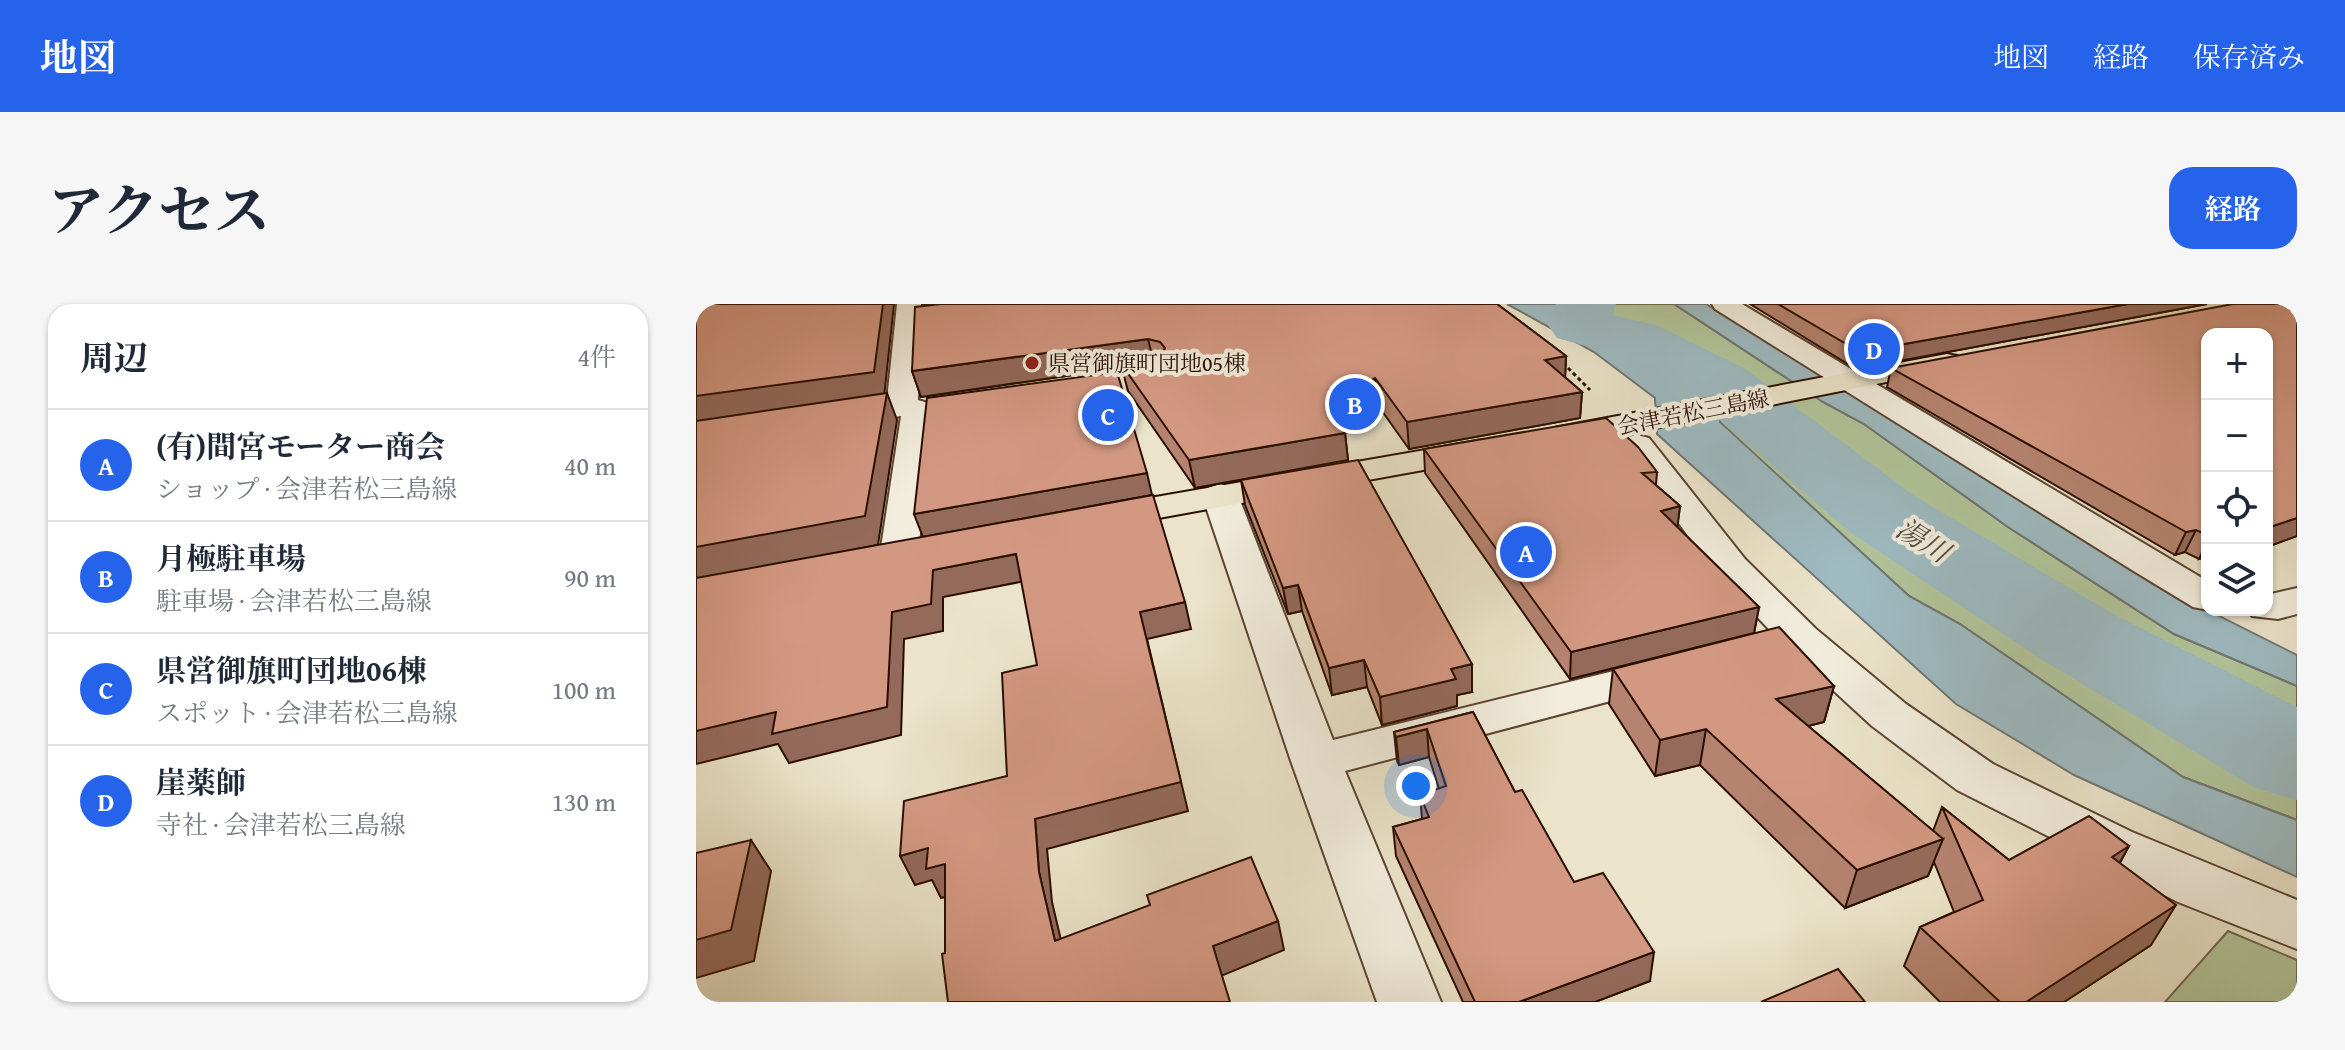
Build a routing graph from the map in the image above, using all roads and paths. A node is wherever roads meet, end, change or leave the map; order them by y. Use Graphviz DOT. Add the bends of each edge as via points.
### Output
graph roads {
  1 [pos="1049,304"];
  2 [pos="1724,304"];
  3 [pos="909,313"];
  4 [pos="1506,314"];
  5 [pos="1521,320"];
  6 [pos="1506,323"];
  7 [pos="1531,331"];
  8 [pos="1976,357"];
  9 [pos="1562,362"];
  10 [pos="1850,382"];
  11 [pos="923,407"];
  12 [pos="799,422"];
  13 [pos="1632,431"];
  14 [pos="1220,495"];
  15 [pos="1067,524"];
  16 [pos="899,555"];
  17 [pos="2201,594"];
  18 [pos="2297,600"];
  19 [pos="2273,607"];
  20 [pos="1801,638"];
  21 [pos="1756,649"];
  22 [pos="1710,661"];
  23 [pos="1316,761"];
  24 [pos="2297,925"];
  25 [pos="1409,1002"];
  1 -- 3 [label="street"];
  2 -- 10 [label="street"];
  3 -- 11 [label="street"];
  4 -- 5 [label="path"];
  5 -- 6 [label="path"];
  5 -- 7 [label="path"];
  8 -- 10 [label="main road, 会津若松三島線"];
  9 -- 13 [label="path"];
  10 -- 13 [label="main road, 会津若松三島線"];
  10 -- 17 [label="street"];
  11 -- 12 [label="street"];
  11 -- 16 [label="street"];
  13 -- 14 [label="main road, 会津若松三島線" via="1524,443"];
  13 -- 20 [label="street" via="1731,567"];
  14 -- 15 [label="main road, 会津若松三島線"];
  14 -- 23 [label="street"];
  18 -- 19 [label="street"];
  20 -- 21 [label="street"];
  20 -- 24 [label="street" via="1889,715 1975,777 2127,854"];
  22 -- 23 [label="street"];
  23 -- 25 [label="street"];
}
